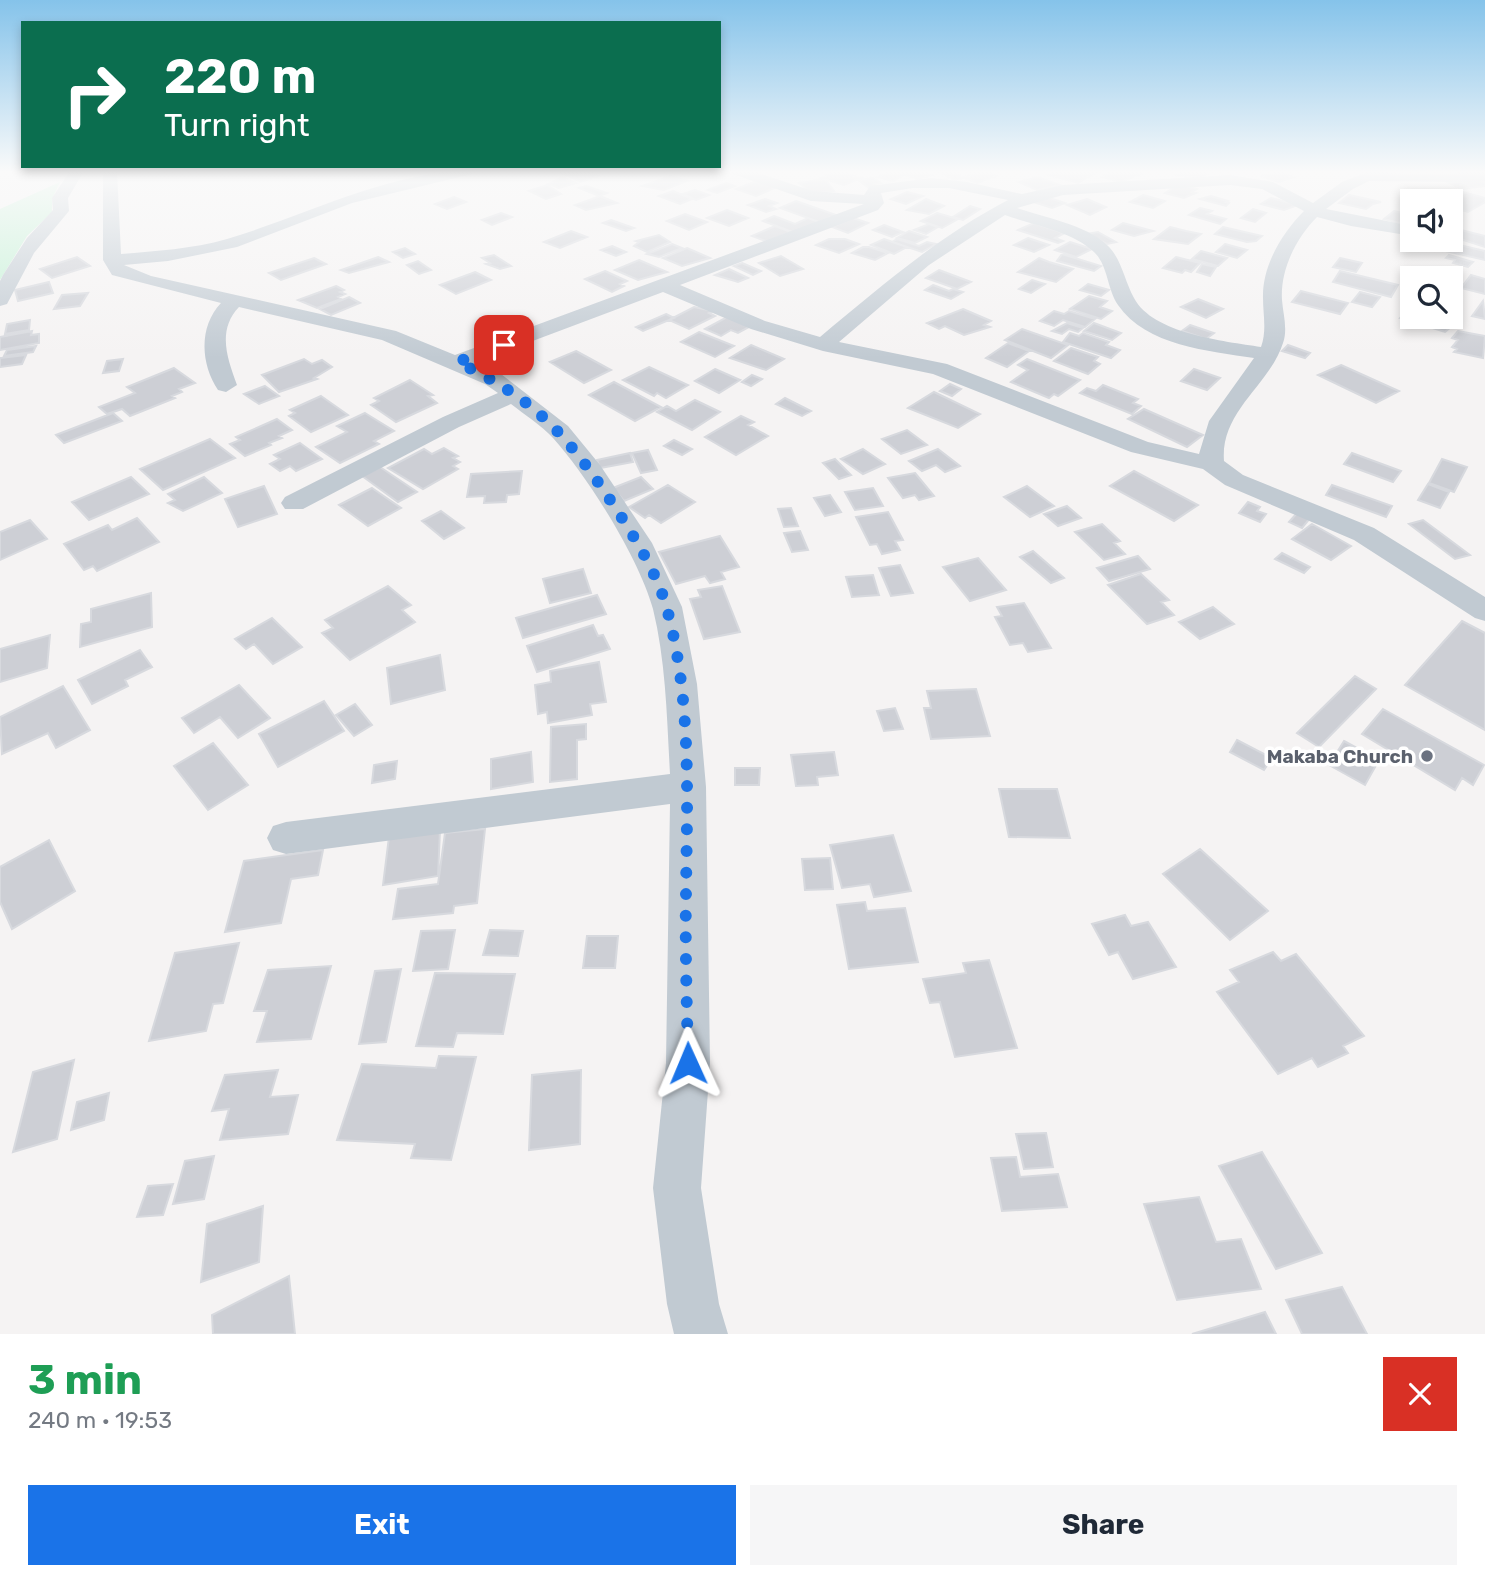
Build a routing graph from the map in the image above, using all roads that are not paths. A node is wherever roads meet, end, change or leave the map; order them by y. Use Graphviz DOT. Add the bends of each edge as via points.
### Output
graph roads {
  1 [pos="37,233"];
  2 [pos="112,233"];
  3 [pos="258,233"];
  4 [pos="801,233"];
  5 [pos="965,233"];
  6 [pos="1065,233"];
  7 [pos="1295,233"];
  8 [pos="113,260"];
  9 [pos="661,284"];
  10 [pos="0,300"];
  11 [pos="234,301"];
  12 [pos="823,345"];
  13 [pos="1269,354"];
  14 [pos="457,362"];
  15 [pos="226,385"];
  16 [pos="515,394"];
  17 [pos="1212,464"];
  18 [pos="294,503"];
  19 [pos="1485,611"];
  20 [pos="688,787"];
  21 [pos="286,838"];
  22 [pos="701,1334"];
  1 -- 10 [label="street"];
  2 -- 8 [label="street"];
  3 -- 8 [label="street" via="168,256"];
  4 -- 9 [label="street"];
  5 -- 12 [label="street" via="914,268"];
  6 -- 13 [label="street" via="1100,247 1126,303 1138,316 1186,338"];
  7 -- 13 [label="street" via="1271,294 1278,333"];
  8 -- 11 [label="street" via="126,275"];
  9 -- 12 [label="street" via="758,325"];
  9 -- 14 [label="street"];
  11 -- 14 [label="street" via="389,335"];
  11 -- 15 [label="street" via="218,318 215,330"];
  12 -- 17 [label="street" via="939,369 1128,443"];
  13 -- 17 [label="street" via="1211,440"];
  14 -- 16 [label="street"];
  16 -- 18 [label="street"];
  16 -- 20 [label="street" via="560,431 591,470 638,543 667,607 681,684"];
  17 -- 19 [label="street" via="1234,480 1364,534"];
  20 -- 21 [label="street"];
  20 -- 22 [label="street" via="688,1063 677,1188"];
}
